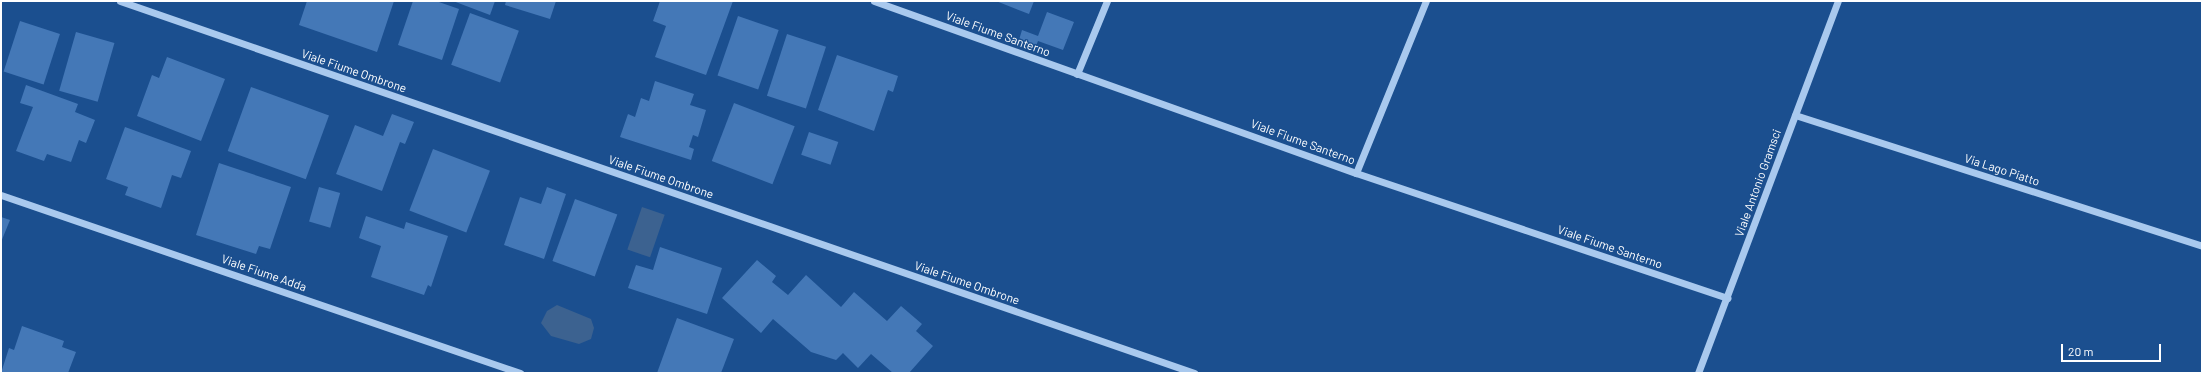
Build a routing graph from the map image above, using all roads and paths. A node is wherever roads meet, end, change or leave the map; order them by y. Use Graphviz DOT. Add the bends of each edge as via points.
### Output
graph roads {
  1 [pos="120,1"];
  2 [pos="874,1"];
  3 [pos="1107,1"];
  4 [pos="1426,1"];
  5 [pos="1838,1"];
  6 [pos="1077,74"];
  7 [pos="1795,115"];
  8 [pos="1356,173"];
  9 [pos="1,194"];
  10 [pos="2202,246"];
  11 [pos="1728,298"];
  12 [pos="520,373"];
  13 [pos="1194,373"];
  14 [pos="1698,373"];
  1 -- 13 [label="street, Viale Fiume Ombrone"];
  2 -- 6 [label="street, Viale Fiume Santerno"];
  3 -- 6 [label="street"];
  4 -- 8 [label="street"];
  5 -- 7 [label="street, Viale Antonio Gramsci"];
  6 -- 8 [label="street, Viale Fiume Santerno"];
  7 -- 10 [label="street, Via Lago Piatto"];
  7 -- 11 [label="street, Viale Antonio Gramsci"];
  8 -- 11 [label="street, Viale Fiume Santerno"];
  9 -- 12 [label="street, Viale Fiume Adda"];
  11 -- 14 [label="street, Viale Antonio Gramsci"];
}
